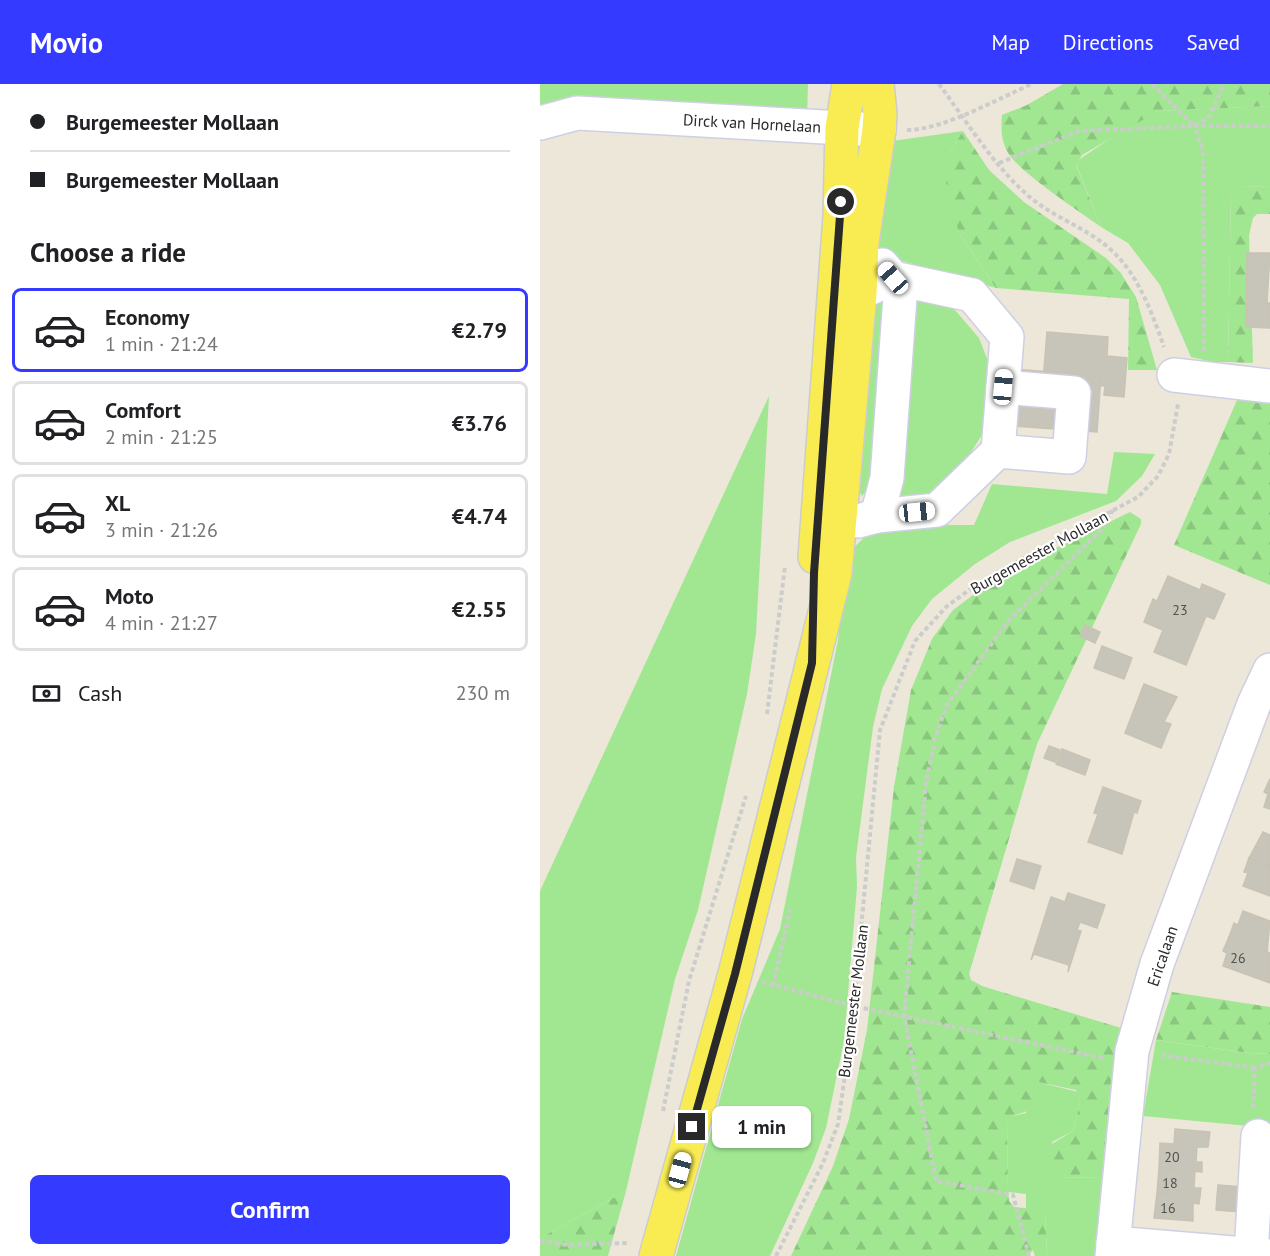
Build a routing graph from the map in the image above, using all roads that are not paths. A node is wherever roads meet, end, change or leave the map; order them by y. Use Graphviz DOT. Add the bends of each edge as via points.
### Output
graph roads {
  1 [pos="849,84"];
  2 [pos="877,84"];
  3 [pos="540,123"];
  4 [pos="842,128"];
  5 [pos="879,130"];
  6 [pos="862,242"];
  7 [pos="893,278"];
  8 [pos="860,293"];
  9 [pos="833,318"];
  10 [pos="1189,377"];
  11 [pos="1270,386"];
  12 [pos="1003,387"];
  13 [pos="998,452"];
  14 [pos="877,516"];
  15 [pos="829,524"];
  16 [pos="1270,670"];
  17 [pos="1258,1136"];
  18 [pos="1113,1249"];
  19 [pos="1260,1255"];
  20 [pos="656,1256"];
  1 -- 4 [label="main road"];
  2 -- 5 [label="main road"];
  3 -- 4 [label="street, Dirck van Hornelaan" via="578,113"];
  4 -- 5 [label="street, Dirck van Hornelaan"];
  4 -- 9 [label="main road"];
  5 -- 6 [label="main road"];
  6 -- 7 [label="street"];
  6 -- 8 [label="main road"];
  7 -- 8 [label="street"];
  7 -- 12 [label="street" via="972,295 1007,337"];
  7 -- 14 [label="street" via="900,297 887,478"];
  8 -- 9 [label="street"];
  8 -- 15 [label="main road"];
  9 -- 15 [label="main road"];
  10 -- 11 [label="street"];
  12 -- 13 [label="street"];
  12 -- 13 [label="street" via="1074,393 1069,457"];
  13 -- 14 [label="street" via="937,510"];
  14 -- 15 [label="street"];
  15 -- 20 [label="main road" via="835,573 738,963"];
  16 -- 18 [label="street, Ericalaan" via="1157,964 1131,1056"];
  17 -- 19 [label="street"];
  18 -- 19 [label="street"];
}
